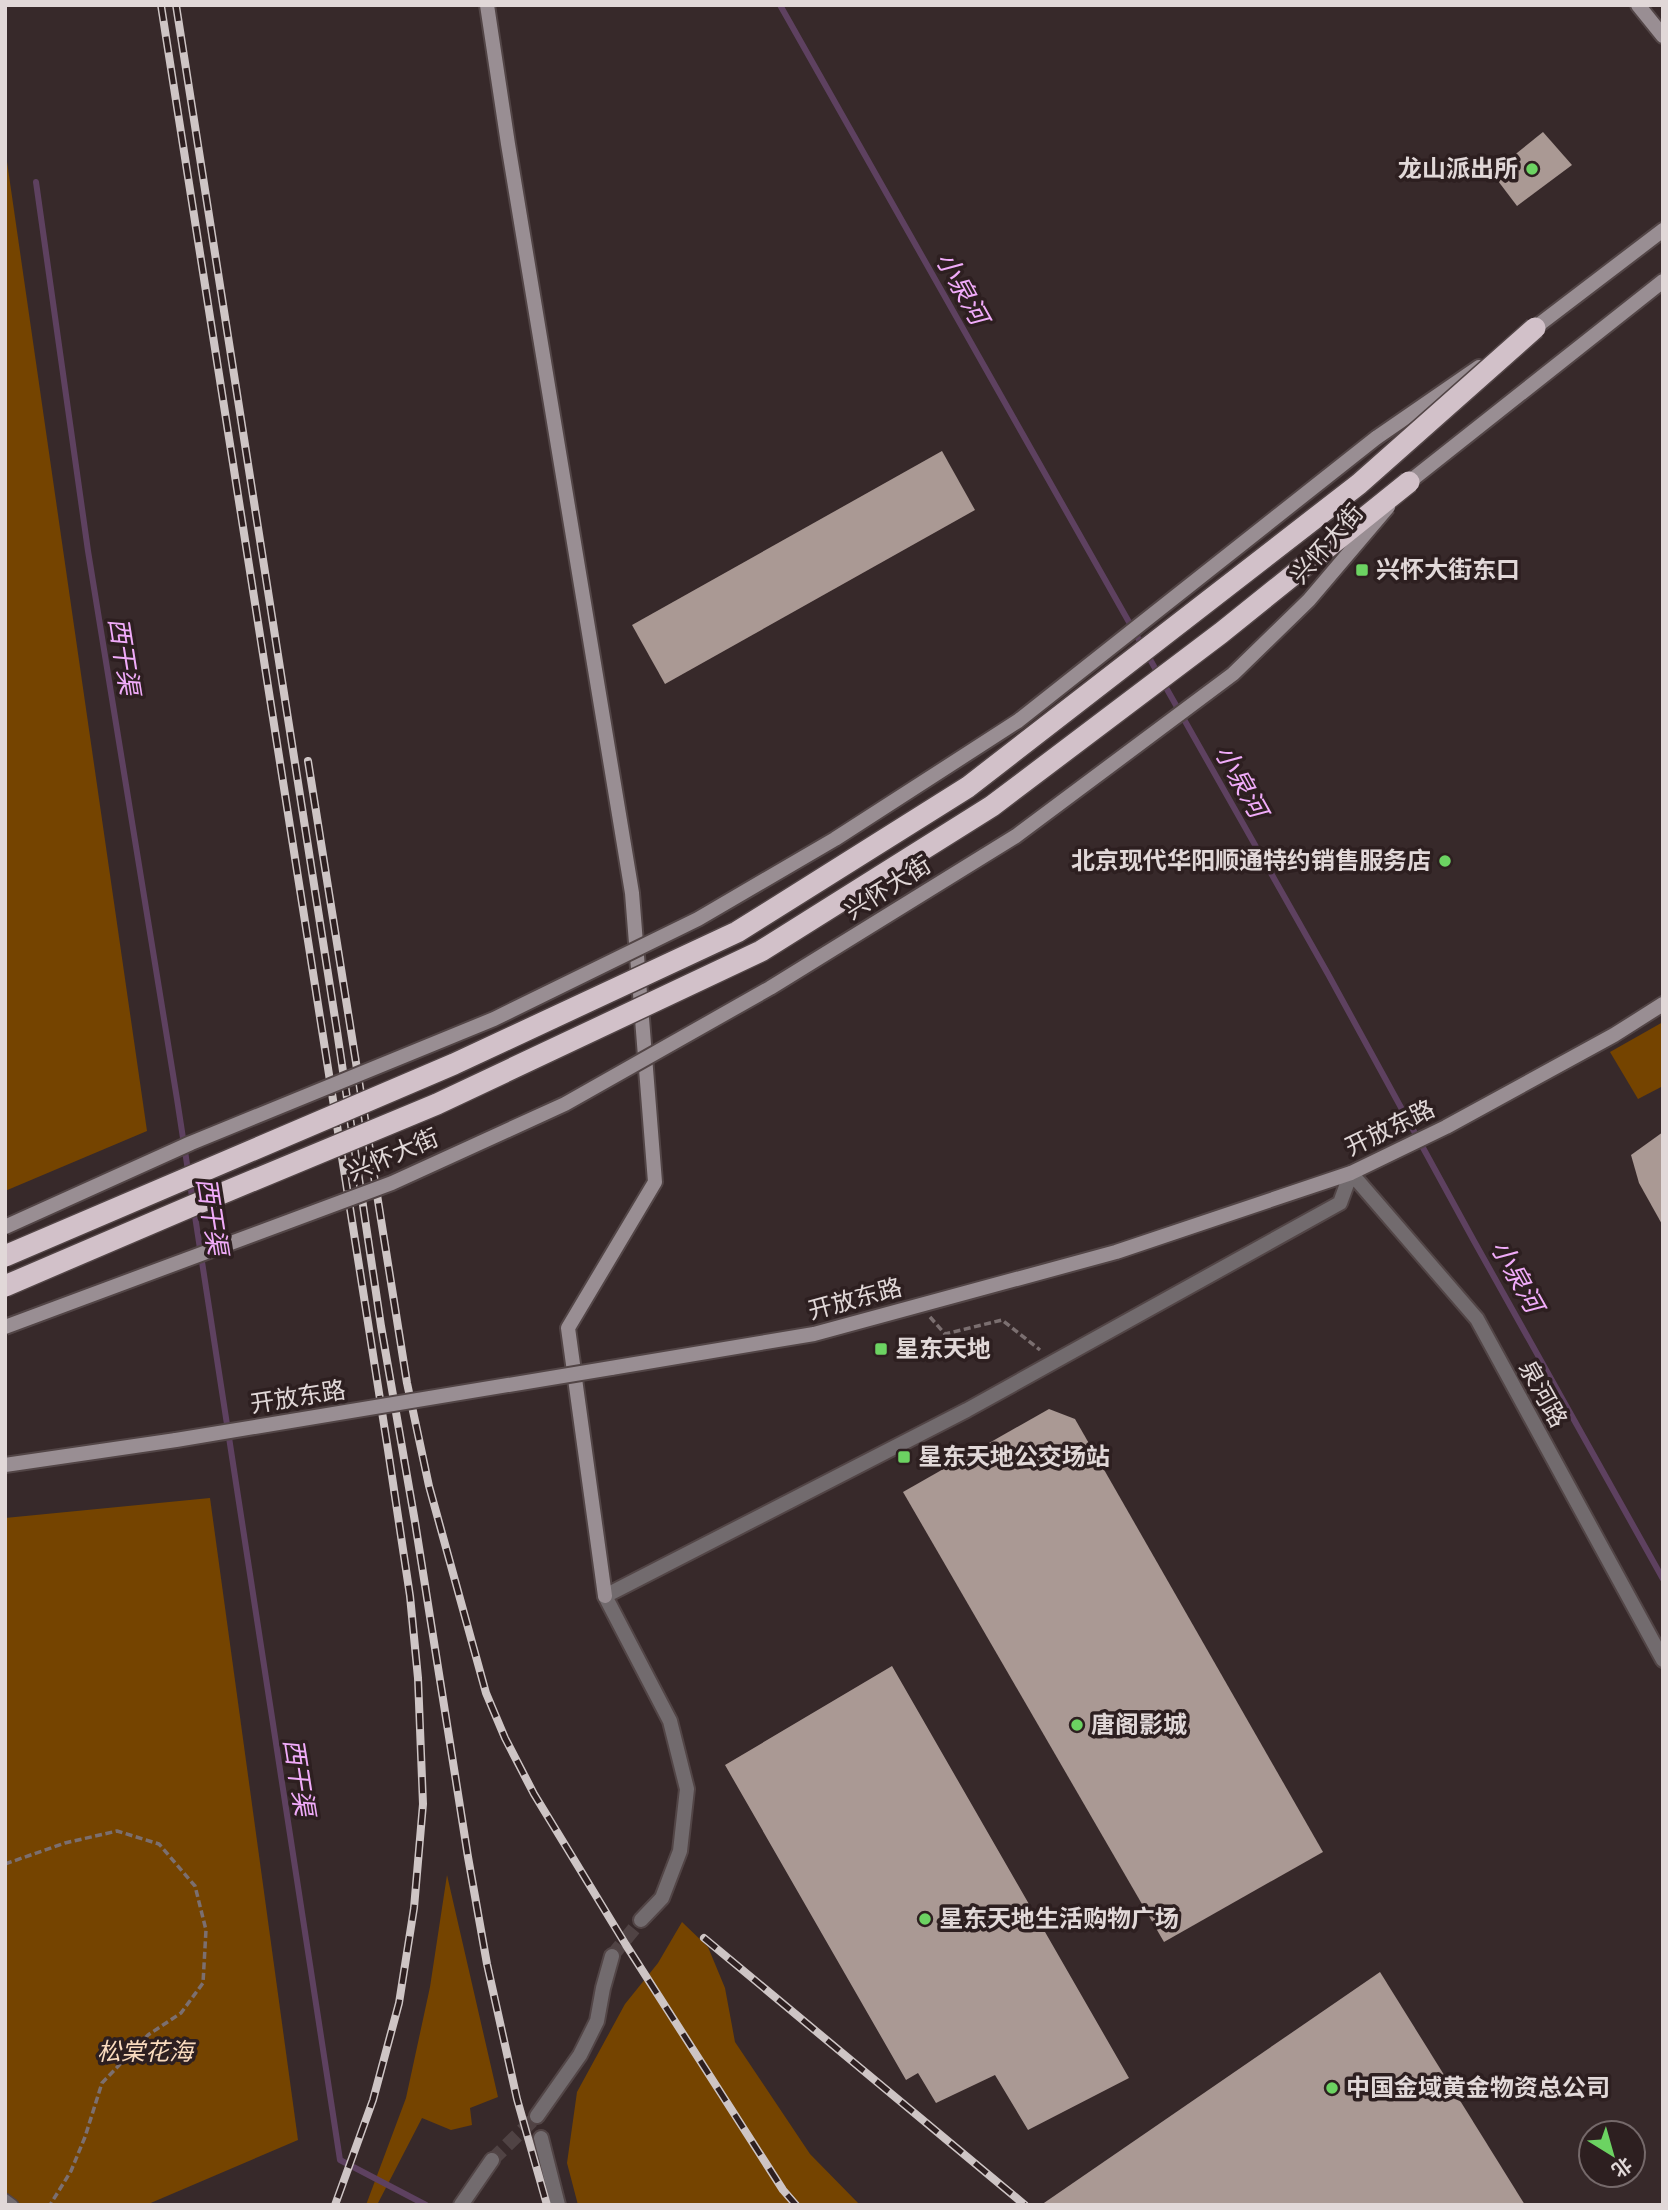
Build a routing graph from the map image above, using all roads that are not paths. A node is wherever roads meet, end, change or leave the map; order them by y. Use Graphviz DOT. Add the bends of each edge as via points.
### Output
graph roads {
  1 [pos="487,5"];
  2 [pos="1638,5"];
  3 [pos="1663,36"];
  4 [pos="1663,230"];
  5 [pos="1663,281"];
  6 [pos="1535,328"];
  7 [pos="1409,482"];
  8 [pos="1663,1004"];
  9 [pos="1351,1172"];
  10 [pos="5,1227"];
  11 [pos="5,1256"];
  12 [pos="5,1286"];
  13 [pos="5,1327"];
  14 [pos="5,1465"];
  15 [pos="605,1596"];
  16 [pos="1663,1660"];
  17 [pos="641,1920"];
  18 [pos="612,1956"];
  19 [pos="537,2116"];
  20 [pos="541,2138"];
  21 [pos="492,2160"];
  22 [pos="5,2199"];
  23 [pos="13,2205"];
  24 [pos="461,2205"];
  25 [pos="558,2205"];
  1 -- 15 [label="main road" via="632,893 655,1182 568,1328"];
  2 -- 3 [label="main road"];
  4 -- 6 [label="main road, 兴怀大街"];
  5 -- 7 [label="main road, 兴怀大街"];
  6 -- 10 [label="main road, 兴怀大街, bridge" via="1376,438 1017,721 835,839 698,919 494,1019 191,1143"];
  6 -- 11 [label="highway, bridge" via="1359,484 968,787 737,932 454,1065"];
  7 -- 12 [label="highway, bridge" via="1222,633 992,806 761,951 437,1104"];
  7 -- 13 [label="main road, 兴怀大街, bridge" via="1309,600 1233,674 1016,835 770,988 565,1104 391,1183"];
  8 -- 9 [label="main road, 开放东路" via="1447,1127"];
  9 -- 14 [label="main road, 开放东路, bridge" via="1116,1252 814,1334"];
  9 -- 15 [label="street" via="1340,1203 967,1410"];
  9 -- 16 [label="street, 泉河路" via="1477,1319"];
  15 -- 17 [label="street" via="670,1721 687,1789 680,1851 662,1898"];
  18 -- 19 [label="street" via="597,2021 580,2055"];
  20 -- 25 [label="street"];
  21 -- 24 [label="street"];
  22 -- 23 [label="lane"];
}
